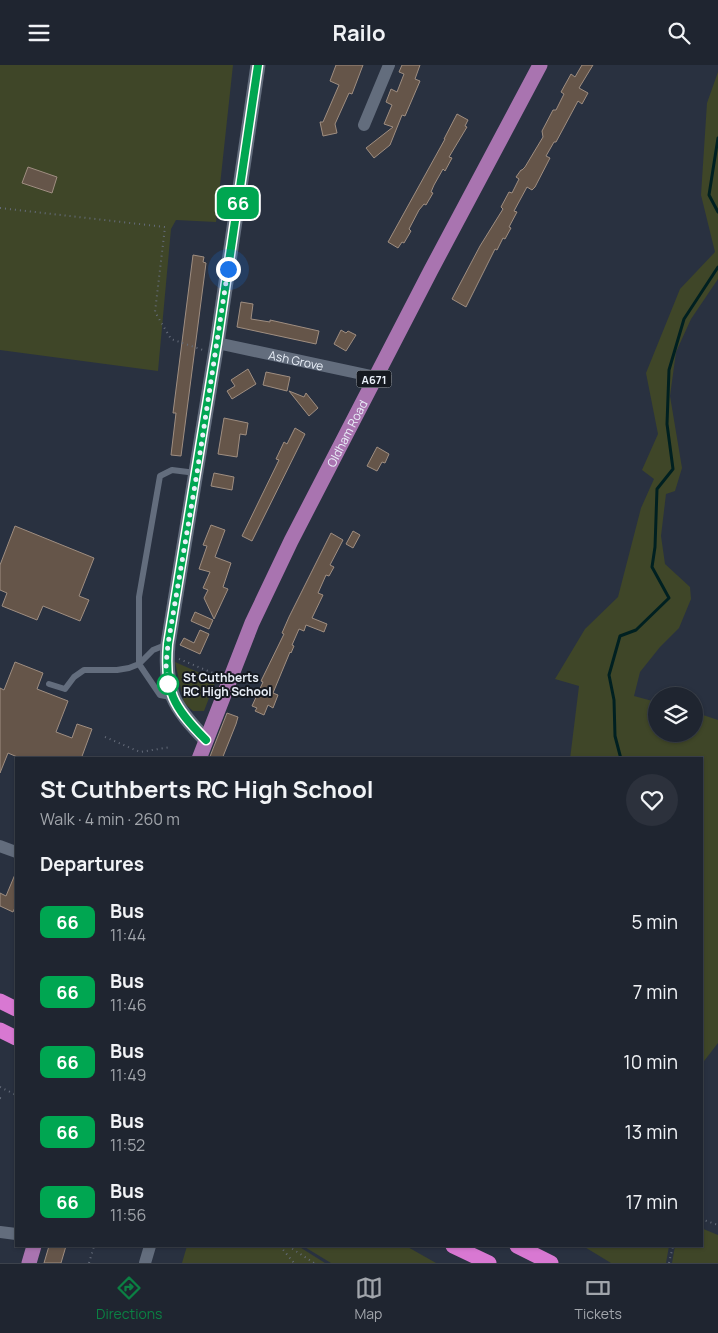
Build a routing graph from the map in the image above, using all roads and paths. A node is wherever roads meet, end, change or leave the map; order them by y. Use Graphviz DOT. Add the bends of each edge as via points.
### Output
graph roads {
  1 [pos="258,65"];
  2 [pos="389,65"];
  3 [pos="540,65"];
  4 [pos="364,125"];
  5 [pos="0,209"];
  6 [pos="216,347"];
  7 [pos="376,377"];
  8 [pos="197,473"];
  9 [pos="167,649"];
  10 [pos="139,665"];
  11 [pos="230,680"];
  12 [pos="49,685"];
  13 [pos="172,697"];
  14 [pos="105,737"];
  15 [pos="206,740"];
  16 [pos="171,747"];
  17 [pos="200,757"];
  18 [pos="0,846"];
  19 [pos="15,852"];
  20 [pos="0,1001"];
  21 [pos="15,1008"];
  22 [pos="0,1030"];
  23 [pos="15,1038"];
  24 [pos="0,1087"];
  25 [pos="15,1094"];
  26 [pos="0,1098"];
  27 [pos="4,1099"];
  28 [pos="703,1220"];
  29 [pos="718,1225"];
  30 [pos="0,1232"];
  31 [pos="15,1234"];
  32 [pos="34,1247"];
  33 [pos="94,1247"];
  34 [pos="150,1247"];
  35 [pos="281,1247"];
  36 [pos="290,1247"];
  37 [pos="455,1247"];
  38 [pos="519,1247"];
  39 [pos="673,1247"];
  40 [pos="29,1263"];
  41 [pos="89,1263"];
  42 [pos="145,1263"];
  43 [pos="294,1263"];
  44 [pos="314,1263"];
  45 [pos="489,1263"];
  46 [pos="551,1263"];
  47 [pos="669,1263"];
  1 -- 6 [label="street"];
  2 -- 4 [label="street"];
  3 -- 7 [label="main road, Oldham Road / A671"];
  5 -- 6 [label="path" via="165,227 156,312 171,339 203,350"];
  6 -- 7 [label="street, Ash Grove"];
  6 -- 8 [label="street"];
  7 -- 11 [label="main road, Oldham Road / A671" via="291,541 252,623"];
  8 -- 9 [label="street"];
  8 -- 10 [label="lane" via="172,470 160,476 139,597"];
  9 -- 10 [label="lane" via="153,650"];
  9 -- 11 [label="path"];
  9 -- 13 [label="street" via="166,665"];
  10 -- 12 [label="lane" via="117,670 84,670 65,689"];
  10 -- 13 [label="lane" via="160,695"];
  11 -- 15 [label="main road, Oldham Road / A671"];
  13 -- 15 [label="street" via="186,719"];
  14 -- 16 [label="path" via="140,751"];
  15 -- 17 [label="main road, Oldham Road / A671"];
  18 -- 19 [label="street"];
  20 -- 21 [label="highway"];
  22 -- 23 [label="highway"];
  24 -- 25 [label="path"];
  26 -- 27 [label="path"];
  28 -- 29 [label="path"];
  30 -- 31 [label="street"];
  32 -- 40 [label="main road"];
  33 -- 41 [label="path"];
  34 -- 42 [label="street"];
  35 -- 43 [label="path"];
  36 -- 44 [label="path"];
  37 -- 45 [label="highway"];
  38 -- 46 [label="highway"];
  39 -- 47 [label="path"];
}
